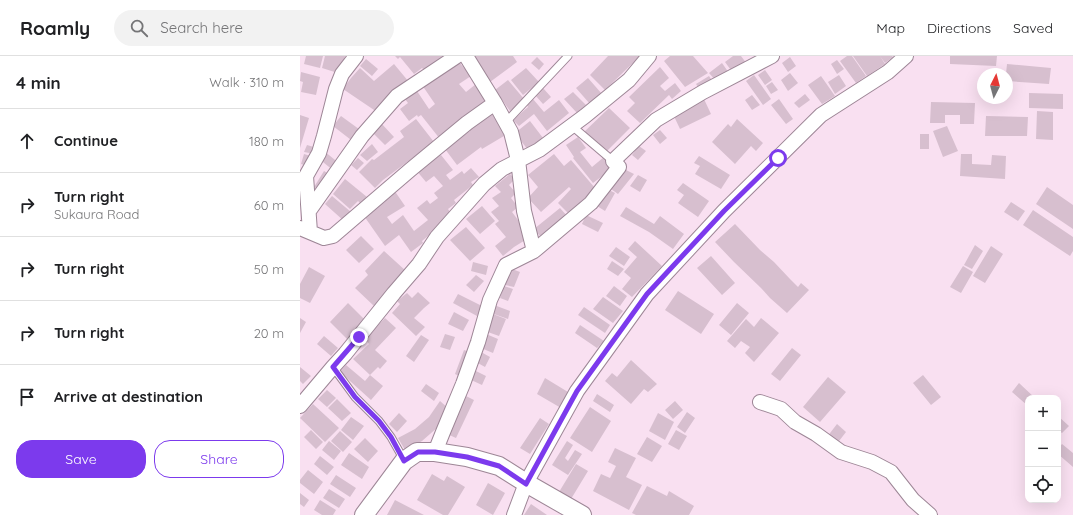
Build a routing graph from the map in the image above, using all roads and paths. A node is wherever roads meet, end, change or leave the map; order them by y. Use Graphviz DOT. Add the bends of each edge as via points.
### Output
graph roads {
  1 [pos="356,56"];
  2 [pos="457,56"];
  3 [pos="466,56"];
  4 [pos="568,56"];
  5 [pos="649,56"];
  6 [pos="772,56"];
  7 [pos="906,56"];
  8 [pos="496,102"];
  9 [pos="506,122"];
  10 [pos="572,126"];
  11 [pos="518,160"];
  12 [pos="613,161"];
  13 [pos="309,211"];
  14 [pos="305,230"];
  15 [pos="534,251"];
  16 [pos="333,367"];
  17 [pos="760,402"];
  18 [pos="300,406"];
  19 [pos="435,452"];
  20 [pos="404,461"];
  21 [pos="526,484"];
  22 [pos="364,515"];
  23 [pos="514,515"];
  24 [pos="582,515"];
  25 [pos="930,515"];
  1 -- 13 [label="street" via="342,74 319,153 306,176"];
  2 -- 13 [label="street" via="397,96 362,136"];
  3 -- 8 [label="street"];
  4 -- 9 [label="lane"];
  5 -- 10 [label="street" via="629,80"];
  6 -- 12 [label="street" via="656,120"];
  7 -- 21 [label="street" via="888,72 821,115 724,211 647,294 577,391"];
  8 -- 9 [label="street"];
  8 -- 14 [label="street" via="421,160 342,230 324,238"];
  9 -- 11 [label="street" via="512,132"];
  10 -- 11 [label="street" via="540,150"];
  10 -- 12 [label="lane"];
  11 -- 15 [label="street" via="524,211"];
  11 -- 16 [label="street" via="484,184 437,237 419,264"];
  12 -- 15 [label="street" via="619,167 591,202"];
  13 -- 14 [label="street"];
  15 -- 19 [label="street" via="506,266 490,300 463,384"];
  16 -- 18 [label="street"];
  16 -- 20 [label="lane" via="355,397 379,421"];
  17 -- 25 [label="street" via="781,409 795,422 842,452 872,462 891,472 913,500"];
  19 -- 20 [label="street" via="418,452"];
  19 -- 21 [label="street" via="499,466"];
  20 -- 22 [label="street"];
  21 -- 23 [label="street"];
  21 -- 24 [label="street"];
}
